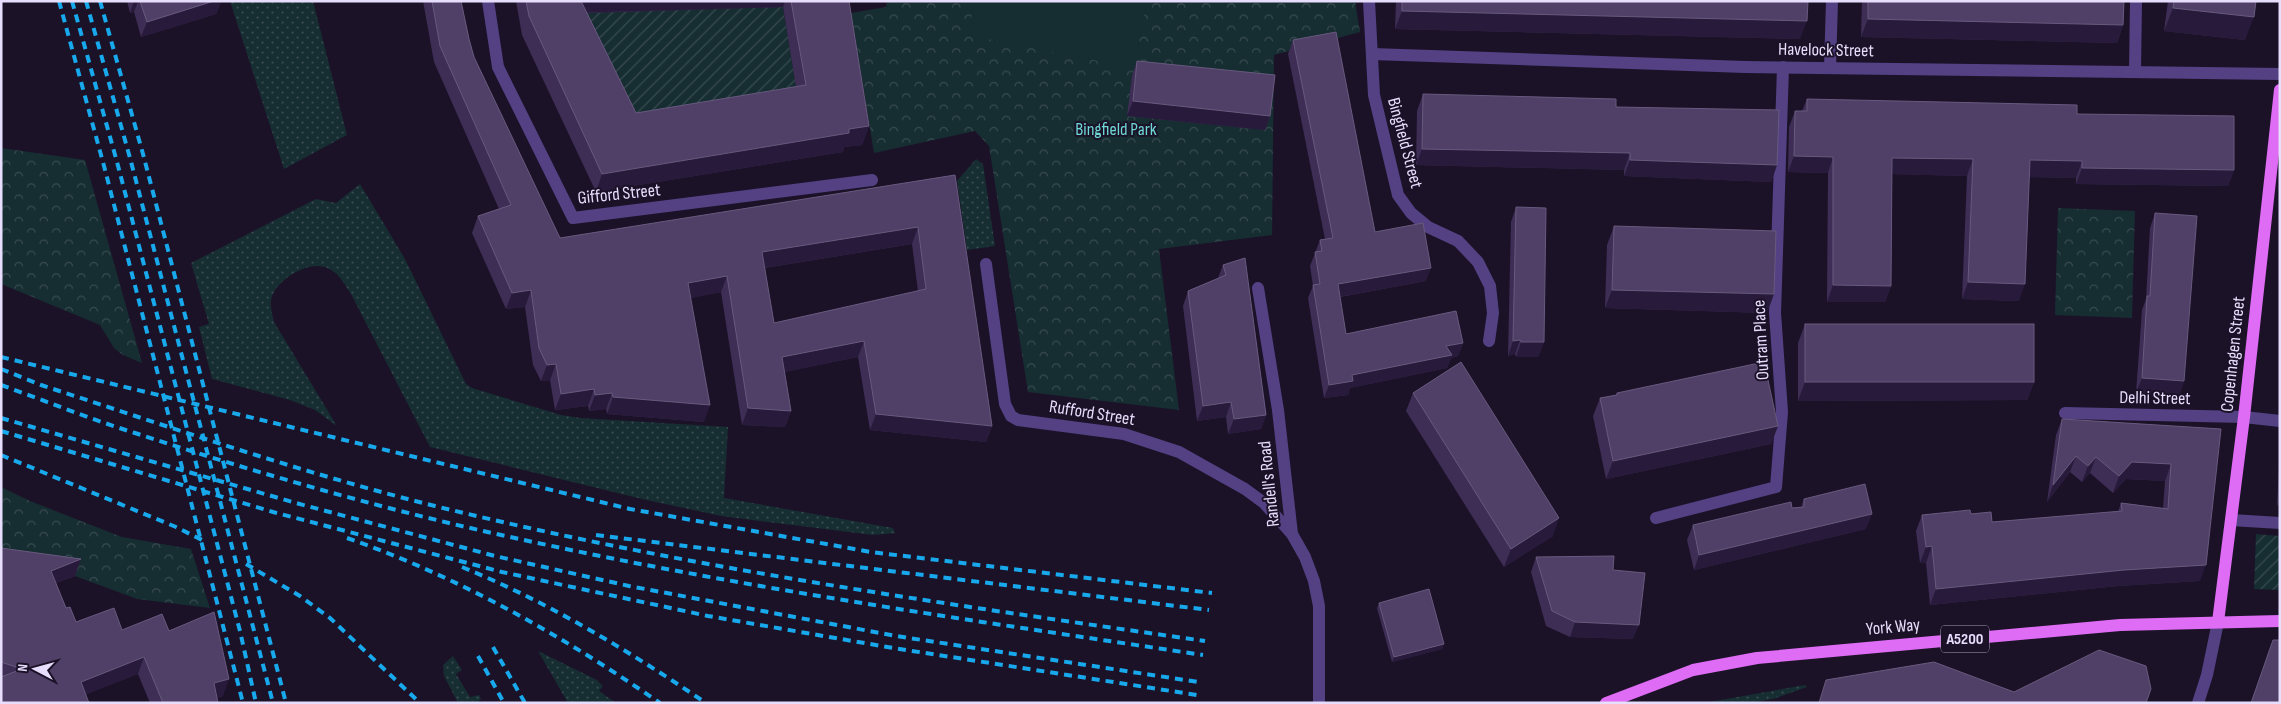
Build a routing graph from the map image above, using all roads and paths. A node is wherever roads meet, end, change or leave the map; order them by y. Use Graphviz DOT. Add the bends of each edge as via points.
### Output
graph roads {
  1 [pos="488,1"];
  2 [pos="1369,1"];
  3 [pos="1832,1"];
  4 [pos="2136,1"];
  5 [pos="1372,54"];
  6 [pos="1783,67"];
  7 [pos="1830,68"];
  8 [pos="2135,71"];
  9 [pos="2280,74"];
  10 [pos="2280,90"];
  11 [pos="872,180"];
  12 [pos="986,264"];
  13 [pos="1258,288"];
  14 [pos="1489,341"];
  15 [pos="2065,413"];
  16 [pos="2244,417"];
  17 [pos="2280,421"];
  18 [pos="1656,518"];
  19 [pos="2231,520"];
  20 [pos="2280,523"];
  21 [pos="1292,534"];
  22 [pos="2280,621"];
  23 [pos="2218,622"];
  24 [pos="1319,703"];
  25 [pos="1606,703"];
  26 [pos="2198,703"];
  1 -- 11 [label="street, Gifford Street" via="498,67 572,218"];
  2 -- 5 [label="street, Bingfield Street"];
  3 -- 7 [label="street"];
  4 -- 8 [label="street"];
  5 -- 6 [label="street, Havelock Street"];
  5 -- 14 [label="street, Bingfield Street" via="1374,95 1398,195 1428,228 1458,241 1478,262 1490,286 1493,313"];
  6 -- 7 [label="street, Havelock Street"];
  6 -- 18 [label="street, Outram Place" via="1775,313 1782,412 1776,487"];
  7 -- 8 [label="street, Havelock Street"];
  8 -- 9 [label="street, Havelock Street"];
  10 -- 16 [label="main road, Copenhagen Street"];
  12 -- 21 [label="street, Rufford Street" via="1005,404 1011,416 1018,420 1124,434 1179,452 1245,488 1264,503"];
  13 -- 21 [label="street, Randell's Road" via="1278,410"];
  15 -- 16 [label="street, Delhi Street"];
  16 -- 17 [label="street, Delhi Street"];
  16 -- 19 [label="main road, Copenhagen Street"];
  19 -- 20 [label="street"];
  19 -- 23 [label="main road, Copenhagen Street"];
  21 -- 24 [label="street, Randell's Road" via="1314,581 1319,606"];
  22 -- 23 [label="main road, York Way / A5200"];
  23 -- 25 [label="main road, York Way / A5200" via="2120,625 1757,658 1693,670"];
  23 -- 26 [label="street"];
}
